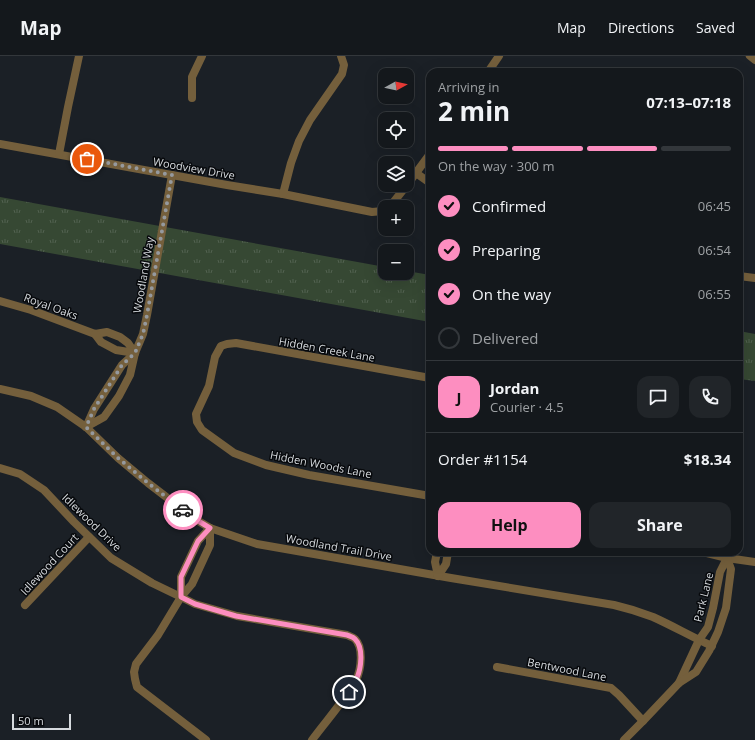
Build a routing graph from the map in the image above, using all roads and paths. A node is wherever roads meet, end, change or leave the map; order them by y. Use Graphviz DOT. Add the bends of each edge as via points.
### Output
graph roads {
  1 [pos="79,56"];
  2 [pos="202,56"];
  3 [pos="341,56"];
  4 [pos="499,56"];
  5 [pos="750,56"];
  6 [pos="755,60"];
  7 [pos="491,68"];
  8 [pos="192,98"];
  9 [pos="0,144"];
  10 [pos="59,154"];
  11 [pos="426,159"];
  12 [pos="416,173"];
  13 [pos="172,175"];
  14 [pos="414,176"];
  15 [pos="426,179"];
  16 [pos="401,192"];
  17 [pos="283,194"];
  18 [pos="395,200"];
  19 [pos="378,211"];
  20 [pos="743,276"];
  21 [pos="755,278"];
  22 [pos="0,301"];
  23 [pos="95,334"];
  24 [pos="135,353"];
  25 [pos="426,377"];
  26 [pos="0,389"];
  27 [pos="197,422"];
  28 [pos="86,427"];
  29 [pos="0,468"];
  30 [pos="426,495"];
  31 [pos="210,528"];
  32 [pos="89,537"];
  33 [pos="436,556"];
  34 [pos="447,556"];
  35 [pos="719,556"];
  36 [pos="727,558"];
  37 [pos="755,562"];
  38 [pos="438,576"];
  39 [pos="181,597"];
  40 [pos="26,605"];
  41 [pos="699,640"];
  42 [pos="712,646"];
  43 [pos="497,667"];
  44 [pos="679,683"];
  45 [pos="643,721"];
  46 [pos="206,740"];
  47 [pos="312,740"];
  48 [pos="624,740"];
  1 -- 10 [label="street"];
  2 -- 8 [label="street" via="192,77"];
  3 -- 17 [label="street" via="344,65 342,74 310,120 299,141"];
  4 -- 7 [label="street"];
  5 -- 6 [label="street"];
  9 -- 10 [label="street, Woodview Drive"];
  10 -- 13 [label="street, Woodview Drive"];
  11 -- 12 [label="street"];
  12 -- 14 [label="street"];
  12 -- 15 [label="street"];
  13 -- 17 [label="street, Woodview Drive"];
  13 -- 24 [label="street, Woodland Way" via="147,315"];
  16 -- 18 [label="street"];
  17 -- 19 [label="street, Woodview Drive" via="372,212"];
  20 -- 21 [label="street"];
  22 -- 23 [label="street, Royal Oaks"];
  23 -- 24 [label="street, Royal Oaks" via="100,342 116,350"];
  23 -- 24 [label="street, Royal Oaks" via="107,332 120,337"];
  24 -- 28 [label="street, Woodland Way" via="122,365 94,409"];
  24 -- 28 [label="street, Woodland Way" via="130,375 119,396 104,417"];
  25 -- 27 [label="street, Hidden Creek Lane" via="236,343 227,344 221,346 216,357 209,386 196,414"];
  26 -- 28 [label="street, Woodland Trail Drive" via="30,396 58,407"];
  27 -- 30 [label="street, Hidden Woods Lane" via="202,430 234,453 266,465"];
  28 -- 31 [label="street, Woodland Trail Drive" via="148,483"];
  29 -- 32 [label="street, Idlewood Drive" via="20,474 44,490"];
  31 -- 38 [label="street, Woodland Trail Drive" via="257,544"];
  31 -- 39 [label="street" via="210,545 192,584"];
  31 -- 39 [label="street" via="198,541 181,577"];
  32 -- 39 [label="street, Idlewood Drive" via="112,558 152,583"];
  32 -- 40 [label="street, Idlewood Court"];
  33 -- 38 [label="street"];
  34 -- 38 [label="street" via="446,564"];
  35 -- 36 [label="street"];
  36 -- 37 [label="street"];
  36 -- 41 [label="street, Park Lane" via="720,572 708,627"];
  36 -- 42 [label="street, Park Lane" via="731,569 726,608"];
  38 -- 41 [label="street, Woodland Trail Drive" via="631,609"];
  39 -- 46 [label="street" via="158,635 136,664 135,679 137,687"];
  39 -- 47 [label="street, Idlewood Drive" via="195,604 236,616 355,638 361,654 357,678"];
  41 -- 42 [label="street, Woodland Trail Drive"];
  41 -- 44 [label="street, Park Lane"];
  42 -- 44 [label="street, Park Lane" via="696,672"];
  43 -- 45 [label="street, Bentwood Lane" via="611,688"];
  44 -- 45 [label="street, Park Lane"];
  45 -- 48 [label="street, Park Lane"];
}
